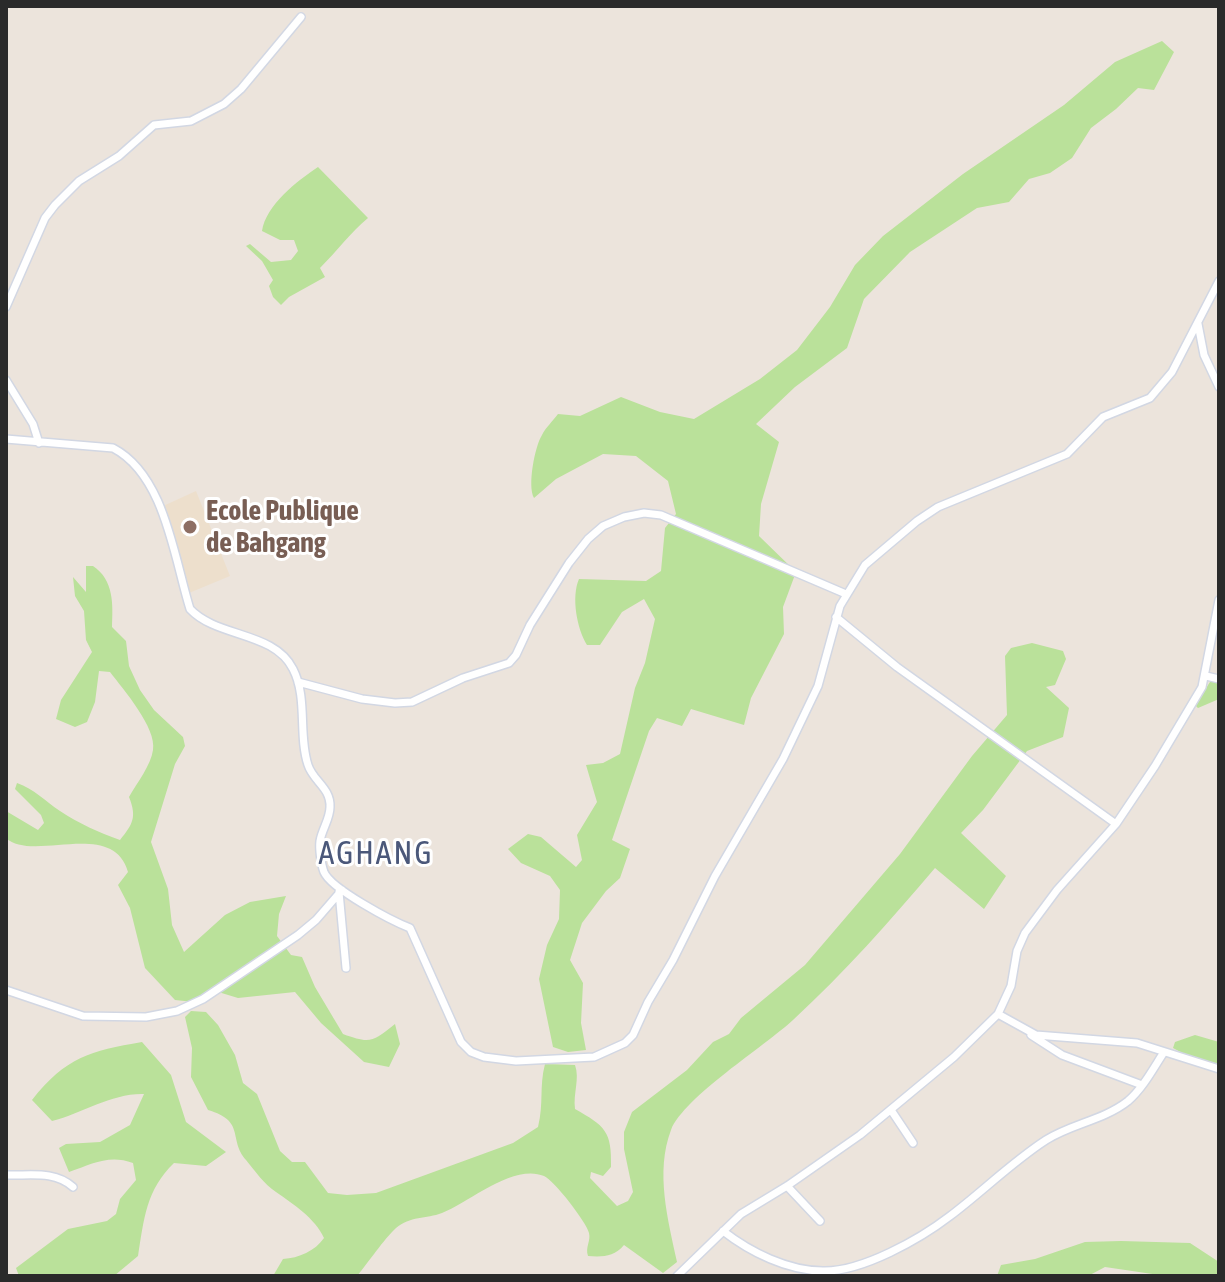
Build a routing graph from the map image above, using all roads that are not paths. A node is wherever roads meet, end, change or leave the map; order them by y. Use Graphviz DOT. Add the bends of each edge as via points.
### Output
graph roads {
  1 [pos="301,17"];
  2 [pos="1219,281"];
  3 [pos="6,307"];
  4 [pos="1198,322"];
  5 [pos="6,380"];
  6 [pos="1219,387"];
  7 [pos="6,439"];
  8 [pos="39,443"];
  9 [pos="846,594"];
  10 [pos="1219,600"];
  11 [pos="836,617"];
  12 [pos="1206,676"];
  13 [pos="1219,679"];
  14 [pos="298,682"];
  15 [pos="1116,824"];
  16 [pos="341,891"];
  17 [pos="346,968"];
  18 [pos="6,990"];
  19 [pos="998,1014"];
  20 [pos="1029,1033"];
  21 [pos="1164,1052"];
  22 [pos="1219,1069"];
  23 [pos="1142,1085"];
  24 [pos="891,1110"];
  25 [pos="913,1143"];
  26 [pos="6,1175"];
  27 [pos="787,1186"];
  28 [pos="73,1187"];
  29 [pos="820,1221"];
  30 [pos="723,1231"];
  31 [pos="677,1276"];
  1 -- 3 [label="street" via="224,104 191,121 154,125 55,205"];
  2 -- 4 [label="street"];
  4 -- 6 [label="street" via="1204,355"];
  4 -- 9 [label="street" via="1172,372 1150,398 1103,417 1067,454 917,521 865,565"];
  5 -- 8 [label="street"];
  7 -- 8 [label="street"];
  8 -- 14 [label="street" via="113,448 134,463 155,495 190,609 214,625 277,650"];
  9 -- 11 [label="street"];
  9 -- 14 [label="street" via="661,515 644,513 603,526 577,550 509,663 412,702 362,699"];
  10 -- 12 [label="street"];
  11 -- 15 [label="street"];
  11 -- 16 [label="street" via="818,686 783,759 633,1035 617,1049 594,1057 516,1061 471,1052 461,1042 410,928"];
  12 -- 13 [label="street"];
  12 -- 15 [label="street"];
  14 -- 16 [label="street" via="307,764 328,793 330,805 320,841 324,872"];
  15 -- 19 [label="street" via="1025,933"];
  16 -- 17 [label="street"];
  16 -- 18 [label="street" via="298,935 177,1011 146,1017 83,1016"];
  19 -- 20 [label="street"];
  19 -- 24 [label="street"];
  20 -- 21 [label="street" via="1137,1043"];
  20 -- 23 [label="street" via="1062,1055"];
  21 -- 22 [label="street"];
  21 -- 23 [label="street"];
  23 -- 30 [label="street" via="1125,1103 1046,1140 948,1218 877,1257 841,1269 810,1270 748,1248"];
  24 -- 25 [label="street"];
  24 -- 27 [label="street"];
  26 -- 28 [label="street" via="42,1174"];
  27 -- 29 [label="street"];
  27 -- 30 [label="street"];
  30 -- 31 [label="street"];
}
